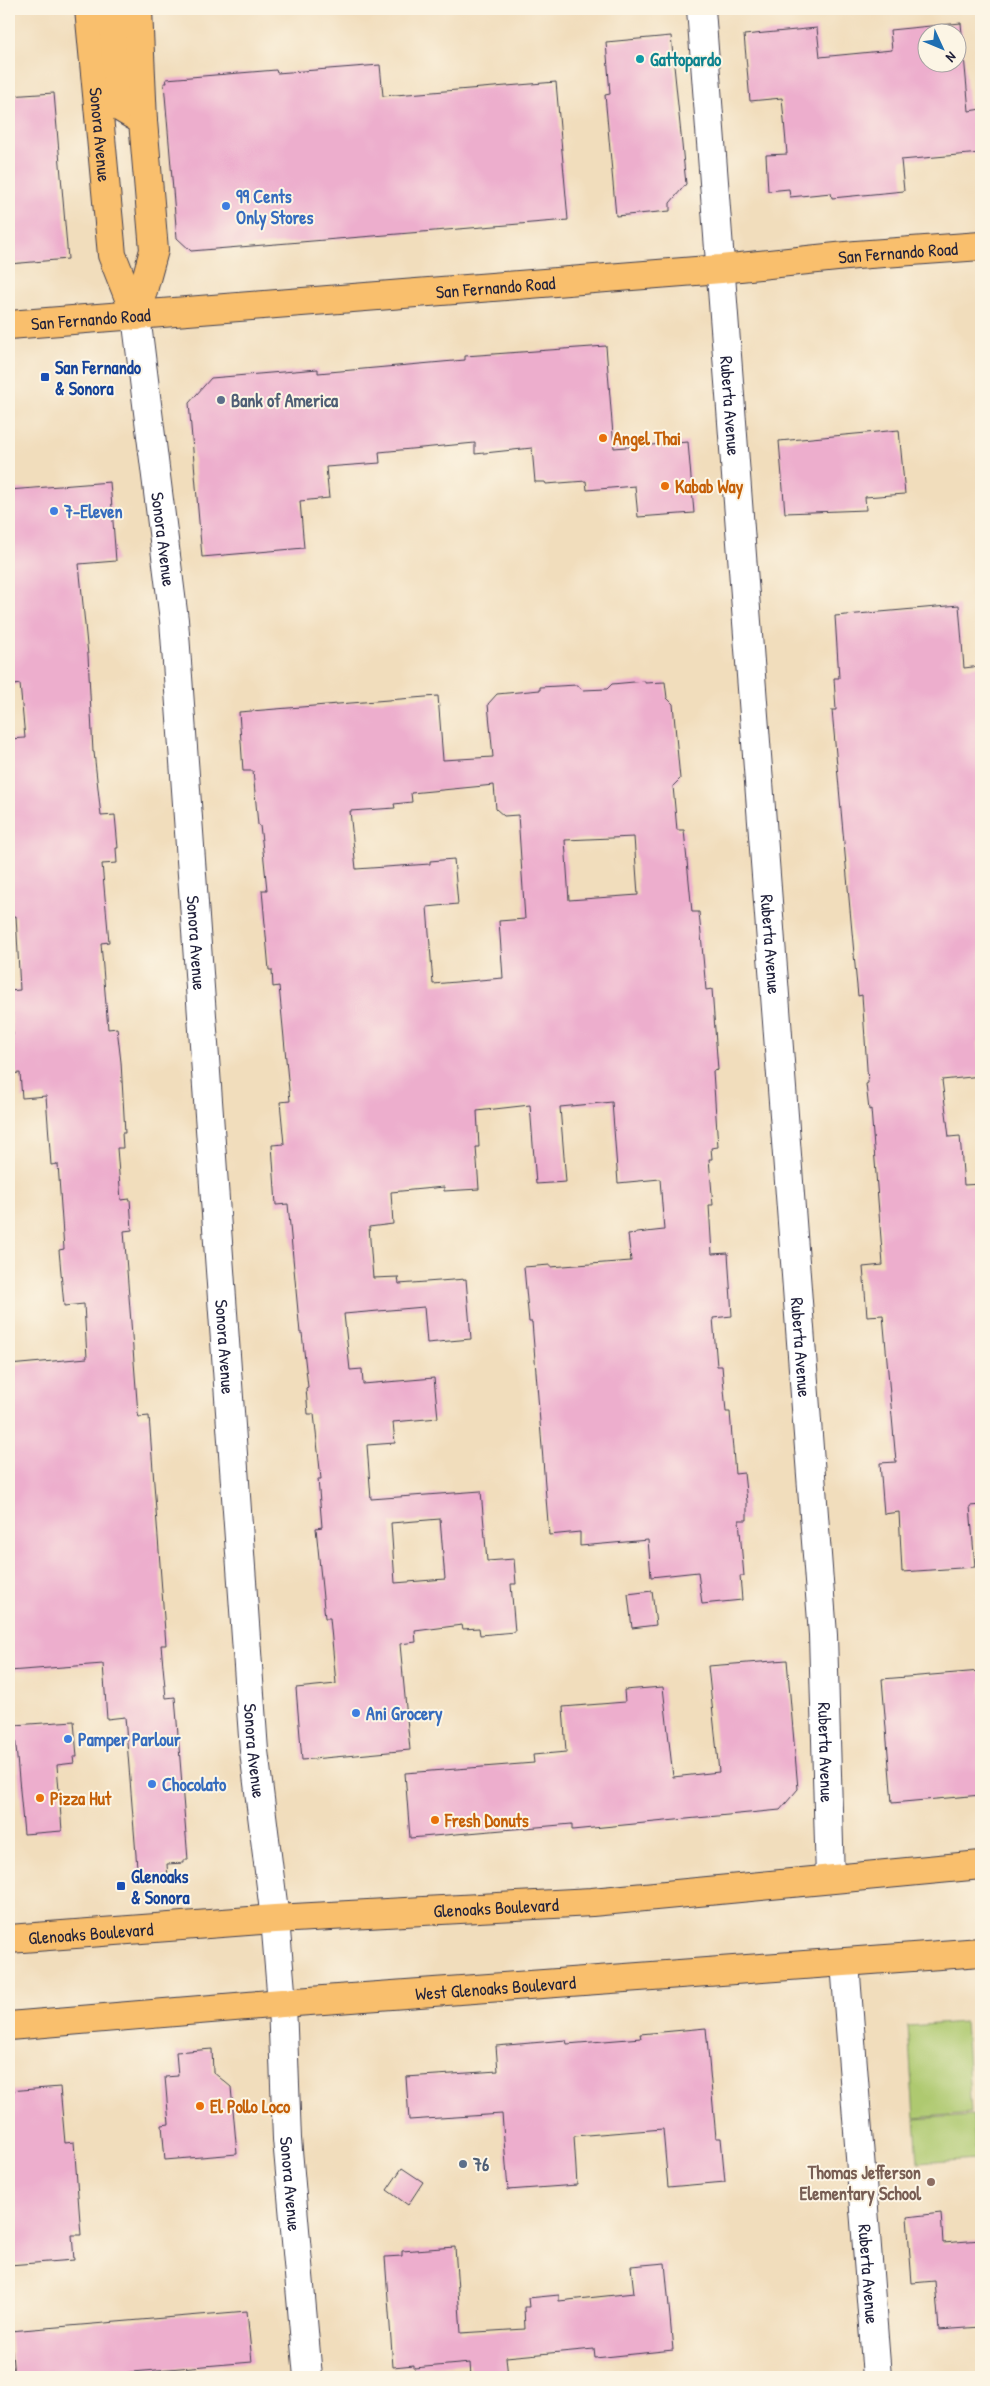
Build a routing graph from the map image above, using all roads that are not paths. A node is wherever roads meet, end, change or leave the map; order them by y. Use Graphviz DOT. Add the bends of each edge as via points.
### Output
graph roads {
  1 [pos="89,9"];
  2 [pos="114,9"];
  3 [pos="138,9"];
  4 [pos="701,9"];
  5 [pos="143,121"];
  6 [pos="981,246"];
  7 [pos="722,270"];
  8 [pos="136,316"];
  9 [pos="9,325"];
  10 [pos="981,1865"];
  11 [pos="830,1879"];
  12 [pos="275,1919"];
  13 [pos="9,1939"];
  14 [pos="981,1952"];
  15 [pos="845,1963"];
  16 [pos="282,2003"];
  17 [pos="9,2026"];
  18 [pos="308,2377"];
  19 [pos="877,2377"];
  1 -- 8 [label="main road, Sonora Avenue" via="112,255"];
  2 -- 5 [label="main road" via="119,107"];
  3 -- 5 [label="main road, Sonora Avenue"];
  4 -- 7 [label="street, Ruberta Avenue"];
  5 -- 8 [label="main road, Sonora Avenue" via="154,250"];
  6 -- 7 [label="main road, San Fernando Road" via="856,255"];
  7 -- 8 [label="main road, San Fernando Road"];
  7 -- 11 [label="street, Ruberta Avenue" via="823,1634"];
  8 -- 9 [label="main road, San Fernando Road"];
  8 -- 12 [label="street, Sonora Avenue" via="174,620 254,1752"];
  10 -- 11 [label="main road, Glenoaks Boulevard"];
  11 -- 12 [label="main road, Glenoaks Boulevard" via="592,1902"];
  12 -- 13 [label="main road, Glenoaks Boulevard"];
  12 -- 16 [label="street, Sonora Avenue"];
  14 -- 15 [label="main road, West Glenoaks Boulevard"];
  15 -- 16 [label="main road, West Glenoaks Boulevard"];
  15 -- 19 [label="street, Ruberta Avenue"];
  16 -- 17 [label="main road, West Glenoaks Boulevard"];
  16 -- 18 [label="street, Sonora Avenue" via="287,2139"];
}
